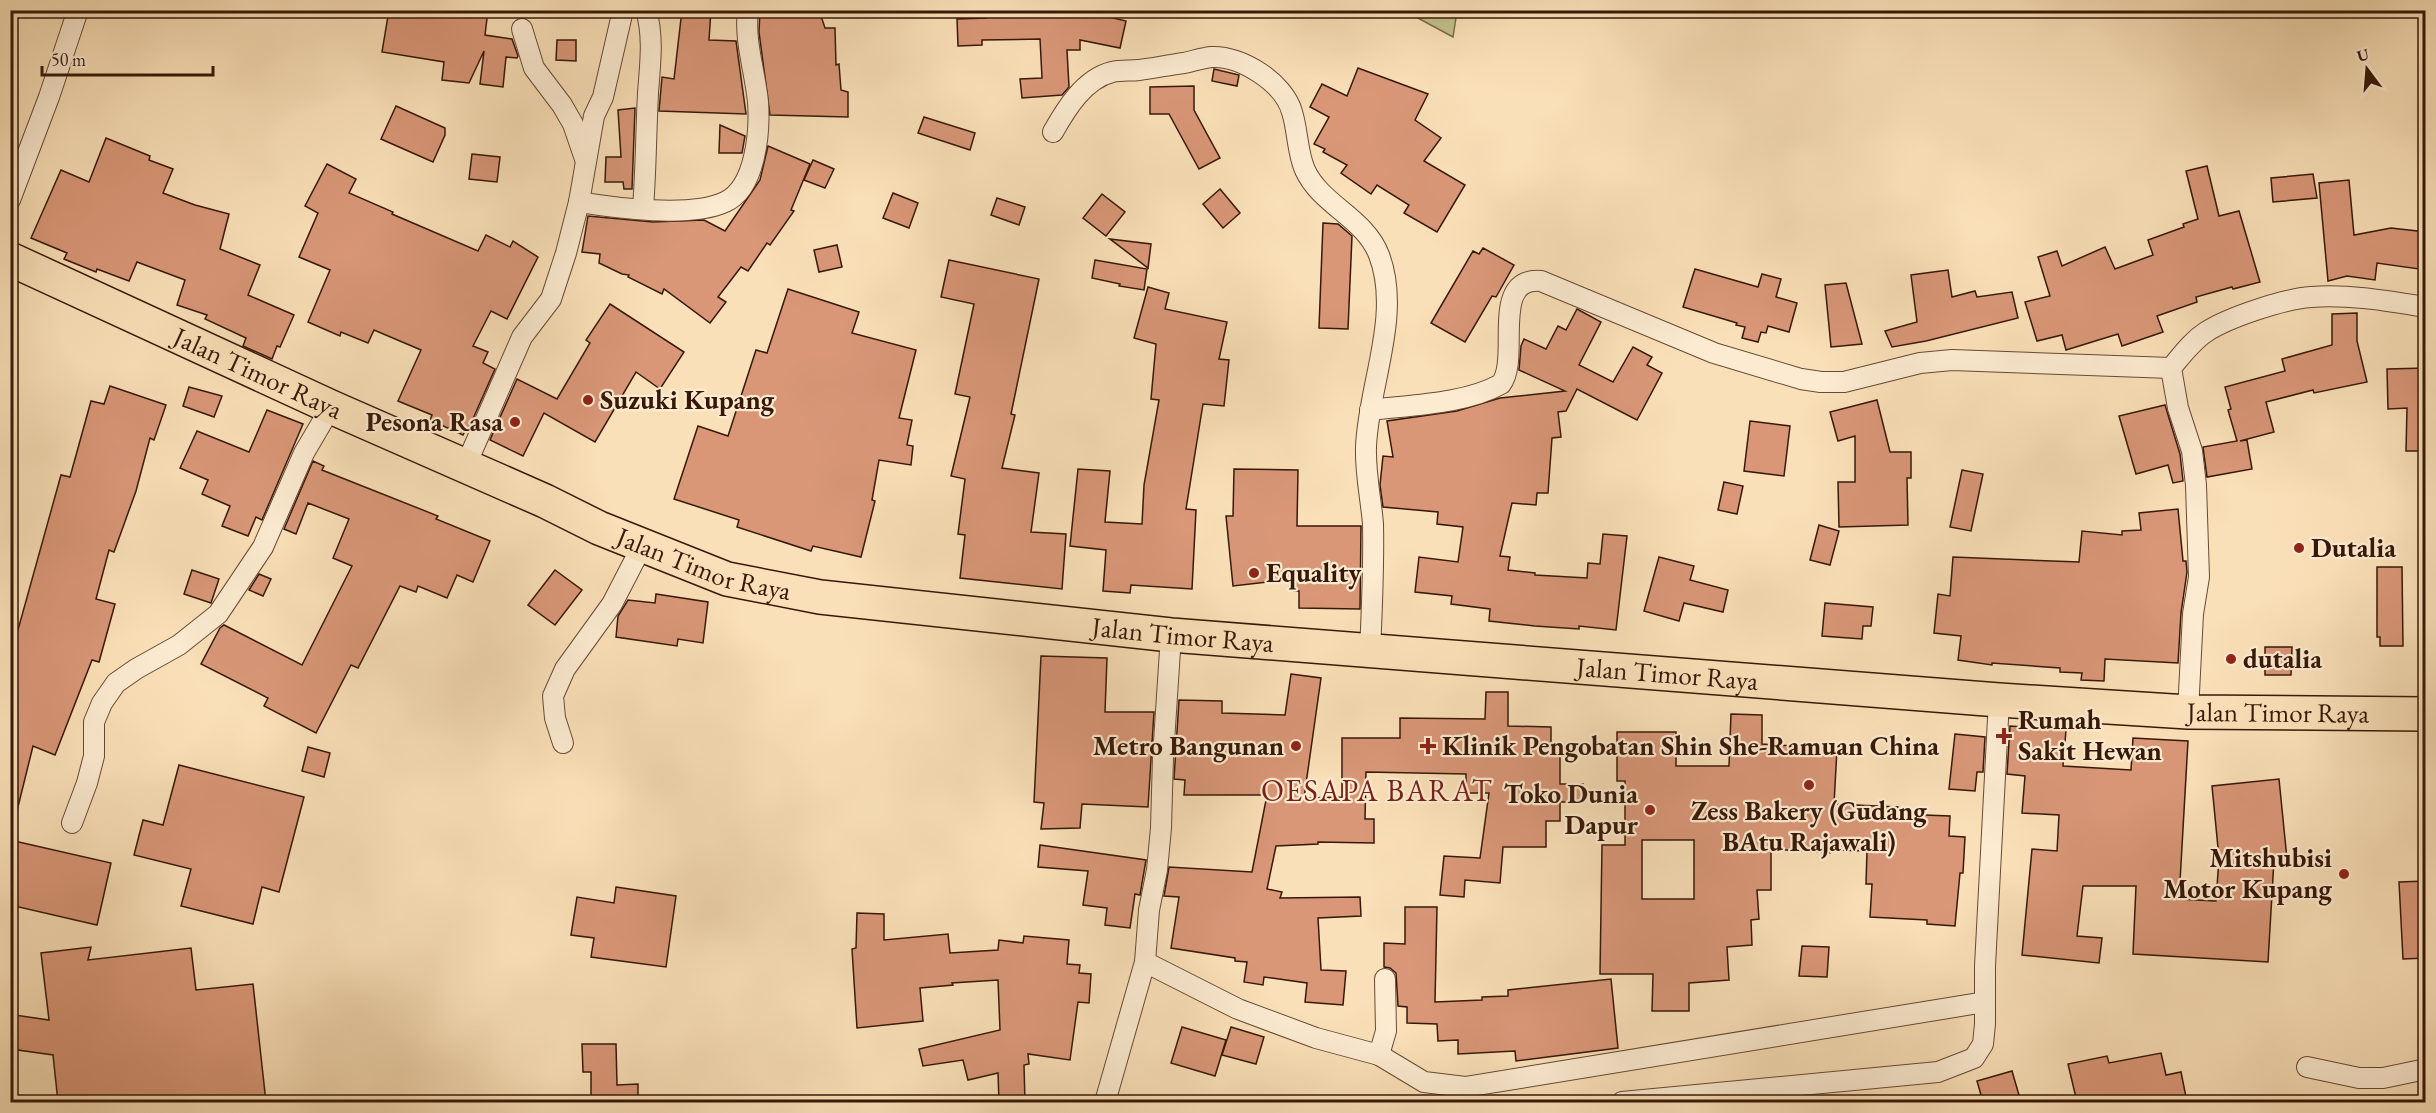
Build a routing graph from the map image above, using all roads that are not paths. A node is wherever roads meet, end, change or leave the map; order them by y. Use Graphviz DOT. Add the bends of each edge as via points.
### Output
graph roads {
  1 [pos="78,10"];
  2 [pos="623,10"];
  3 [pos="646,10"];
  4 [pos="748,10"];
  5 [pos="522,29"];
  6 [pos="1053,132"];
  7 [pos="585,161"];
  8 [pos="10,200"];
  9 [pos="579,202"];
  10 [pos="643,208"];
  11 [pos="10,259"];
  12 [pos="2426,307"];
  13 [pos="2171,368"];
  14 [pos="331,407"];
  15 [pos="1370,410"];
  16 [pos="465,467"];
  17 [pos="642,546"];
  18 [pos="1172,635"];
  19 [pos="1370,651"];
  20 [pos="1999,700"];
  21 [pos="2188,712"];
  22 [pos="2426,714"];
  23 [pos="563,742"];
  24 [pos="72,823"];
  25 [pos="1145,962"];
  26 [pos="1385,979"];
  27 [pos="1985,1002"];
  28 [pos="1379,1055"];
  29 [pos="2307,1067"];
  30 [pos="2426,1069"];
  31 [pos="1791,1095"];
  32 [pos="1105,1102"];
  33 [pos="1622,1102"];
  1 -- 8 [label="street"];
  2 -- 7 [label="street"];
  3 -- 10 [label="street" via="651,49"];
  4 -- 10 [label="street" via="747,31 759,116 756,152 745,180 737,193 716,205"];
  5 -- 7 [label="street" via="534,68 573,124"];
  6 -- 15 [label="street" via="1078,96 1095,80 1112,72 1211,57 1236,62 1270,80 1286,96 1306,171 1326,196 1364,230 1382,264 1387,302"];
  7 -- 9 [label="street"];
  9 -- 10 [label="street"];
  9 -- 16 [label="street" via="551,299 522,337"];
  11 -- 14 [label="highway, Jalan Timor Raya"];
  12 -- 13 [label="street" via="2376,299 2311,297 2281,303 2207,332"];
  13 -- 15 [label="street" via="1952,360 1920,363 1844,382 1821,382 1714,353 1541,280 1531,280 1523,283 1513,296 1508,371 1501,384 1481,393 1427,404"];
  13 -- 21 [label="street" via="2178,408 2192,451 2196,486 2199,577"];
  14 -- 16 [label="highway, Jalan Timor Raya"];
  14 -- 24 [label="street" via="304,453 263,547 218,614 179,645 117,683 102,703 94,722 94,756"];
  15 -- 19 [label="street" via="1366,451 1372,524"];
  16 -- 17 [label="highway, Jalan Timor Raya"];
  17 -- 18 [label="highway, Jalan Timor Raya" via="727,579 820,597"];
  17 -- 23 [label="street" via="612,604 565,669 553,696"];
  18 -- 19 [label="highway, Jalan Timor Raya"];
  18 -- 25 [label="street" via="1162,757 1161,828"];
  19 -- 20 [label="highway, Jalan Timor Raya"];
  20 -- 21 [label="highway, Jalan Timor Raya"];
  20 -- 27 [label="street"];
  21 -- 22 [label="highway, Jalan Timor Raya"];
  25 -- 28 [label="street" via="1238,1009 1316,1038"];
  25 -- 32 [label="street"];
  26 -- 28 [label="street" via="1386,1031"];
  27 -- 28 [label="street" via="1465,1087 1424,1082"];
  27 -- 31 [label="street" via="1983,1044 1974,1058 1964,1064"];
  29 -- 30 [label="street" via="2359,1078 2383,1078"];
  31 -- 33 [label="street"];
}
